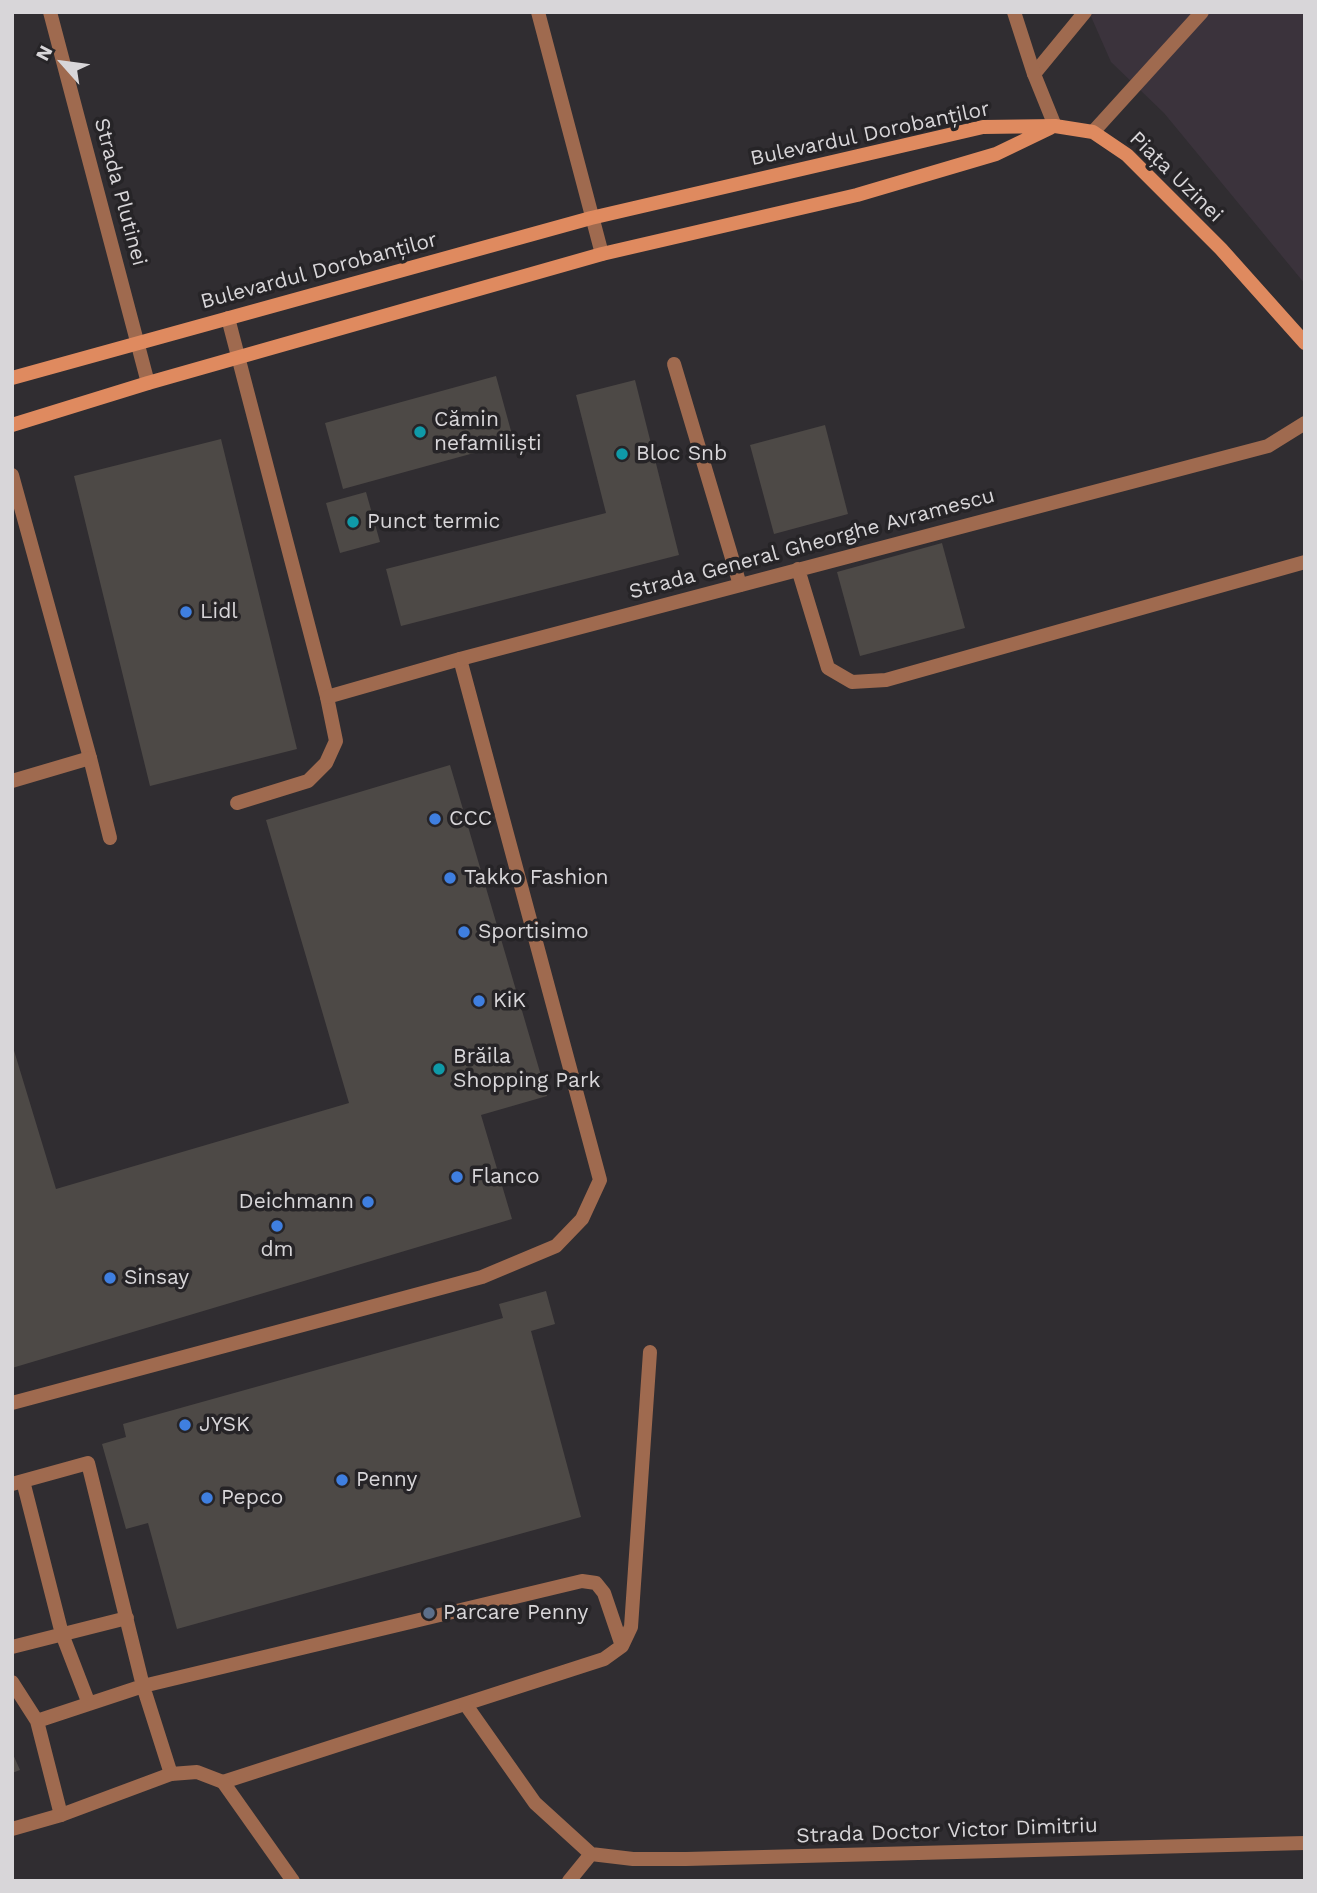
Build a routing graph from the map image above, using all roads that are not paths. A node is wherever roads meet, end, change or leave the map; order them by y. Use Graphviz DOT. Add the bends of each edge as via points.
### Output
graph roads {
  1 [pos="50,12"];
  2 [pos="538,12"];
  3 [pos="1014,12"];
  4 [pos="1085,12"];
  5 [pos="1202,12"];
  6 [pos="1034,74"];
  7 [pos="1055,126"];
  8 [pos="1093,132"];
  9 [pos="591,218"];
  10 [pos="602,254"];
  11 [pos="228,318"];
  12 [pos="138,343"];
  13 [pos="1305,343"];
  14 [pos="239,358"];
  15 [pos="674,365"];
  16 [pos="12,378"];
  17 [pos="148,383"];
  18 [pos="1305,424"];
  19 [pos="12,425"];
  20 [pos="12,475"];
  21 [pos="1305,562"];
  22 [pos="798,569"];
  23 [pos="740,584"];
  24 [pos="460,659"];
  25 [pos="327,697"];
  26 [pos="90,758"];
  27 [pos="12,781"];
  28 [pos="237,803"];
  29 [pos="110,838"];
  30 [pos="650,1352"];
  31 [pos="12,1403"];
  32 [pos="17,1482"];
  33 [pos="127,1618"];
  34 [pos="62,1634"];
  35 [pos="622,1646"];
  36 [pos="12,1647"];
  37 [pos="12,1682"];
  38 [pos="143,1686"];
  39 [pos="89,1704"];
  40 [pos="466,1705"];
  41 [pos="37,1721"];
  42 [pos="171,1774"];
  43 [pos="223,1782"];
  44 [pos="61,1815"];
  45 [pos="12,1829"];
  46 [pos="1305,1843"];
  47 [pos="590,1854"];
  48 [pos="293,1881"];
  49 [pos="569,1881"];
  1 -- 12 [label="street, Strada Plutinei"];
  2 -- 9 [label="street"];
  3 -- 6 [label="street"];
  4 -- 6 [label="street"];
  5 -- 8 [label="street"];
  6 -- 7 [label="street"];
  7 -- 8 [label="main road, Piața Uzinei"];
  7 -- 9 [label="main road, Bulevardul Dorobanților" via="983,127"];
  7 -- 10 [label="main road" via="996,155 857,195"];
  8 -- 13 [label="main road, Piața Uzinei" via="1127,155 1221,249"];
  9 -- 10 [label="street"];
  9 -- 11 [label="main road, Bulevardul Dorobanților"];
  10 -- 14 [label="main road"];
  11 -- 12 [label="main road, Bulevardul Dorobanților"];
  11 -- 14 [label="street"];
  12 -- 16 [label="main road, Bulevardul Dorobanților"];
  12 -- 17 [label="street, Strada Plutinei"];
  14 -- 17 [label="main road"];
  14 -- 25 [label="street"];
  15 -- 23 [label="street"];
  17 -- 19 [label="main road"];
  18 -- 22 [label="street, Strada General Gheorghe Avramescu" via="1268,446"];
  20 -- 26 [label="street"];
  21 -- 22 [label="street" via="886,680 852,682 828,668"];
  22 -- 23 [label="street, Strada General Gheorghe Avramescu"];
  23 -- 24 [label="street, Strada General Gheorghe Avramescu"];
  24 -- 25 [label="street, Strada General Gheorghe Avramescu"];
  24 -- 31 [label="street" via="600,1181 582,1219 556,1246 482,1277"];
  25 -- 28 [label="street" via="336,741 326,763 308,781"];
  26 -- 27 [label="street"];
  26 -- 29 [label="street"];
  30 -- 35 [label="street" via="631,1627"];
  32 -- 33 [label="street" via="89,1463"];
  32 -- 34 [label="street"];
  33 -- 34 [label="street"];
  33 -- 38 [label="street"];
  34 -- 36 [label="street"];
  34 -- 39 [label="street"];
  35 -- 38 [label="street" via="604,1593 596,1583 582,1581"];
  35 -- 40 [label="street" via="604,1659"];
  37 -- 41 [label="street"];
  38 -- 39 [label="street"];
  38 -- 42 [label="street"];
  39 -- 41 [label="street"];
  40 -- 43 [label="street"];
  40 -- 47 [label="street" via="535,1802"];
  41 -- 44 [label="street"];
  42 -- 43 [label="street" via="197,1772"];
  42 -- 44 [label="street"];
  43 -- 48 [label="street"];
  44 -- 45 [label="street"];
  46 -- 47 [label="street, Strada Doctor Victor Dimitriu" via="686,1859"];
  47 -- 49 [label="street"];
}
